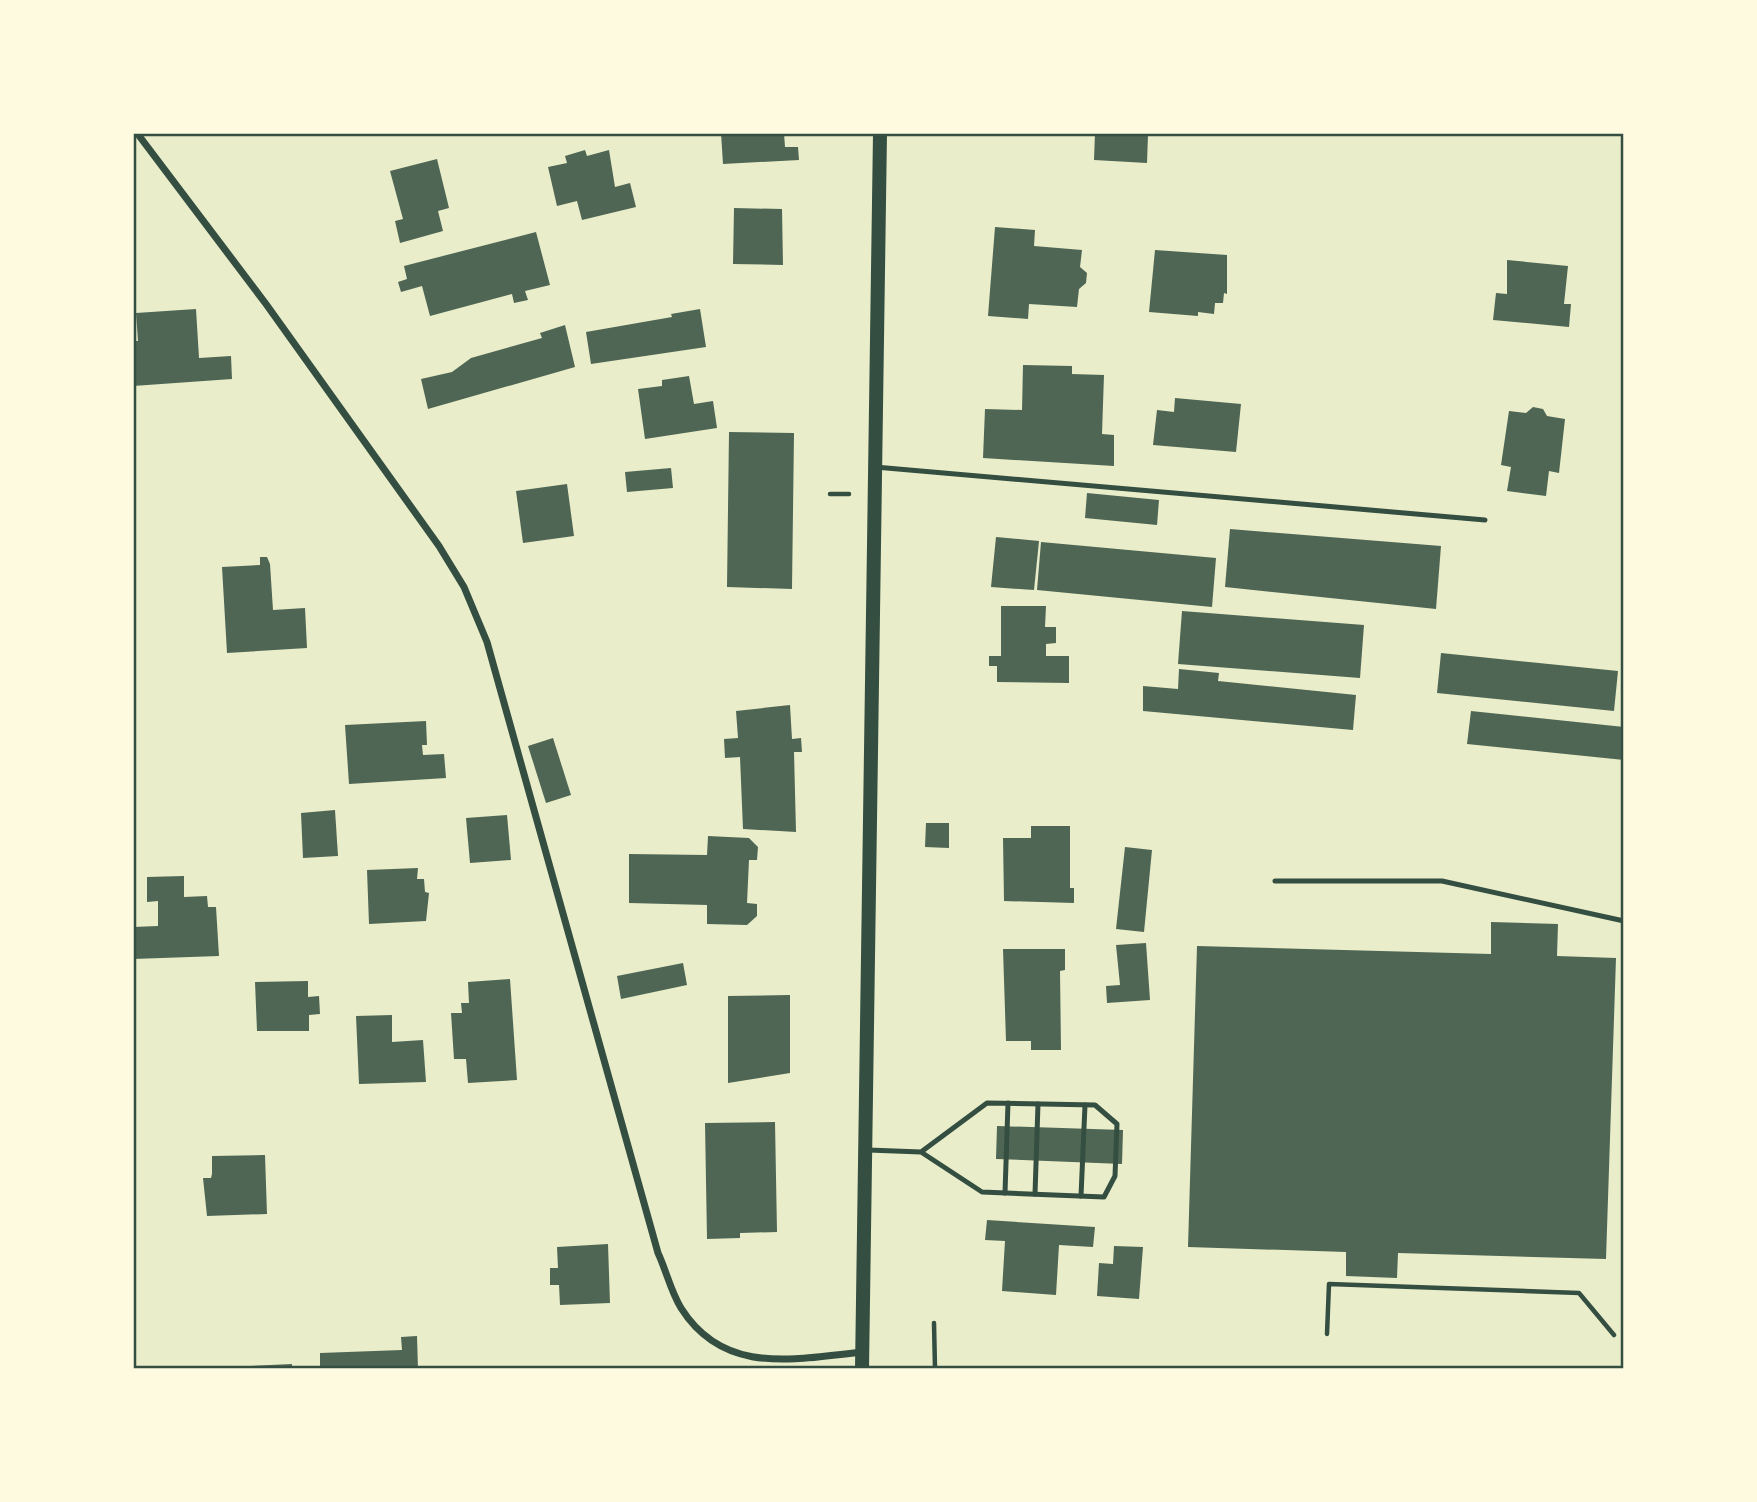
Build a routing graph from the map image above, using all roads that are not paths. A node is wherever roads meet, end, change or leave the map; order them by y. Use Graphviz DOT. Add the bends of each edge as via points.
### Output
graph roads {
  1 [pos="137,133"];
  2 [pos="880,133"];
  3 [pos="875,467"];
  4 [pos="1485,520"];
  5 [pos="1275,881"];
  6 [pos="1624,921"];
  7 [pos="1008,1103"];
  8 [pos="1038,1104"];
  9 [pos="1085,1105"];
  10 [pos="865,1150"];
  11 [pos="921,1152"];
  12 [pos="1005,1193"];
  13 [pos="1035,1194"];
  14 [pos="1081,1196"];
  15 [pos="863,1352"];
  16 [pos="862,1369"];
  1 -- 15 [label="street" via="266,304 464,587 487,642 659,1253 680,1307 708,1341 729,1352 787,1357"];
  2 -- 3 [label="main road"];
  3 -- 4 [label="lane"];
  3 -- 10 [label="main road"];
  5 -- 6 [label="lane" via="1442,881"];
  7 -- 8 [label="lane"];
  7 -- 11 [label="lane" via="987,1103"];
  7 -- 12 [label="lane"];
  8 -- 9 [label="lane"];
  8 -- 13 [label="lane"];
  9 -- 14 [label="lane"];
  9 -- 14 [label="lane" via="1095,1105 1117,1124 1115,1176 1104,1197"];
  10 -- 11 [label="lane"];
  10 -- 15 [label="main road"];
  11 -- 12 [label="lane" via="982,1192"];
  12 -- 13 [label="lane"];
  13 -- 14 [label="lane"];
  15 -- 16 [label="main road"];
}
